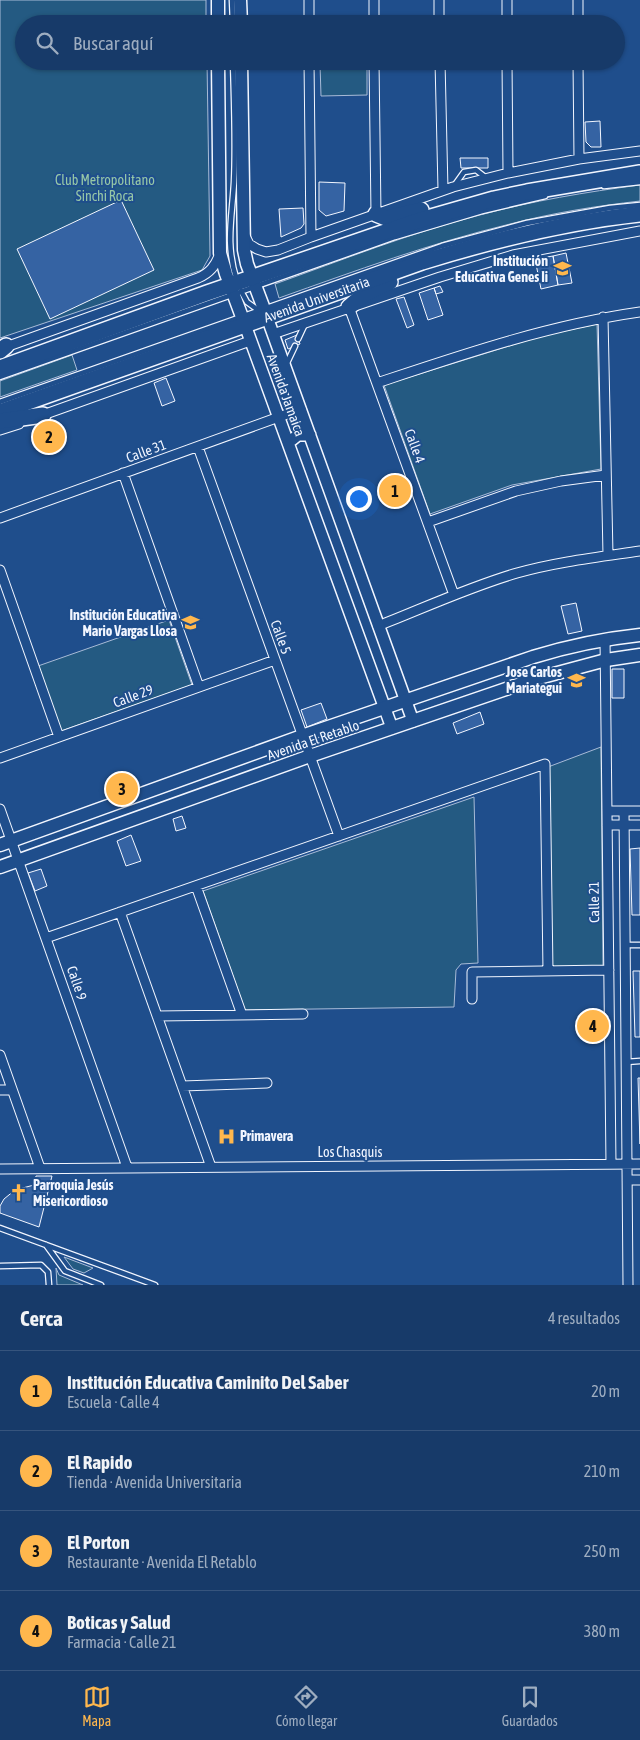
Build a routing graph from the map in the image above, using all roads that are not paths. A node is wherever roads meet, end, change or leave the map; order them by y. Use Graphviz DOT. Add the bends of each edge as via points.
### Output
graph roads {
  1 [pos="218,0"];
  2 [pos="232,0"];
  3 [pos="240,0"];
  4 [pos="309,0"];
  5 [pos="374,0"];
  6 [pos="439,0"];
  7 [pos="507,0"];
  8 [pos="578,0"];
  9 [pos="218,15"];
  10 [pos="233,15"];
  11 [pos="241,15"];
  12 [pos="309,15"];
  13 [pos="374,15"];
  14 [pos="440,15"];
  15 [pos="507,15"];
  16 [pos="578,15"];
  17 [pos="218,70"];
  18 [pos="233,70"];
  19 [pos="241,70"];
  20 [pos="309,70"];
  21 [pos="374,70"];
  22 [pos="440,70"];
  23 [pos="508,70"];
  24 [pos="578,70"];
  25 [pos="640,151"];
  26 [pos="579,159"];
  27 [pos="508,173"];
  28 [pos="640,173"];
  29 [pos="640,182"];
  30 [pos="602,187"];
  31 [pos="443,190"];
  32 [pos="548,196"];
  33 [pos="640,205"];
  34 [pos="457,209"];
  35 [pos="376,214"];
  36 [pos="640,214"];
  37 [pos="640,231"];
  38 [pos="244,232"];
  39 [pos="311,237"];
  40 [pos="220,253"];
  41 [pos="422,262"];
  42 [pos="242,287"];
  43 [pos="349,307"];
  44 [pos="263,312"];
  45 [pos="640,312"];
  46 [pos="603,317"];
  47 [pos="243,321"];
  48 [pos="306,322"];
  49 [pos="273,334"];
  50 [pos="298,339"];
  51 [pos="250,341"];
  52 [pos="295,346"];
  53 [pos="2,349"];
  54 [pos="285,366"];
  55 [pos="0,368"];
  56 [pos="0,377"];
  57 [pos="377,383"];
  58 [pos="0,402"];
  59 [pos="301,409"];
  60 [pos="0,412"];
  61 [pos="43,415"];
  62 [pos="278,417"];
  63 [pos="0,421"];
  64 [pos="0,430"];
  65 [pos="310,435"];
  66 [pos="288,443"];
  67 [pos="198,447"];
  68 [pos="122,474"];
  69 [pos="606,475"];
  70 [pos="0,518"];
  71 [pos="428,522"];
  72 [pos="640,551"];
  73 [pos="608,555"];
  74 [pos="0,570"];
  75 [pos="454,595"];
  76 [pos="378,626"];
  77 [pos="640,635"];
  78 [pos="605,639"];
  79 [pos="640,655"];
  80 [pos="275,660"];
  81 [pos="606,660"];
  82 [pos="199,687"];
  83 [pos="406,701"];
  84 [pos="385,708"];
  85 [pos="413,721"];
  86 [pos="392,728"];
  87 [pos="302,736"];
  88 [pos="59,737"];
  89 [pos="310,756"];
  90 [pos="0,758"];
  91 [pos="0,809"];
  92 [pos="607,811"];
  93 [pos="624,811"];
  94 [pos="640,811"];
  95 [pos="640,824"];
  96 [pos="607,825"];
  97 [pos="625,825"];
  98 [pos="339,836"];
  99 [pos="6,843"];
  100 [pos="18,860"];
  101 [pos="0,867"];
  102 [pos="196,886"];
  103 [pos="120,912"];
  104 [pos="46,938"];
  105 [pos="625,945"];
  106 [pos="640,945"];
  107 [pos="609,970"];
  108 [pos="548,971"];
  109 [pos="472,999"];
  110 [pos="303,1014"];
  111 [pos="242,1015"];
  112 [pos="157,1016"];
  113 [pos="0,1055"];
  114 [pos="640,1061"];
  115 [pos="626,1062"];
  116 [pos="267,1084"];
  117 [pos="182,1086"];
  118 [pos="0,1090"];
  119 [pos="12,1090"];
  120 [pos="611,1164"];
  121 [pos="626,1164"];
  122 [pos="640,1164"];
  123 [pos="127,1167"];
  124 [pos="211,1167"];
  125 [pos="40,1168"];
  126 [pos="0,1169"];
  127 [pos="627,1180"];
  128 [pos="640,1180"];
  129 [pos="0,1228"];
  130 [pos="45,1244"];
  131 [pos="0,1266"];
  132 [pos="49,1285"];
  133 [pos="101,1285"];
  134 [pos="155,1285"];
  135 [pos="628,1285"];
  1 -- 9 [label="main road"];
  2 -- 10 [label="lane"];
  3 -- 11 [label="main road"];
  4 -- 12 [label="street"];
  5 -- 13 [label="street"];
  6 -- 14 [label="street"];
  7 -- 15 [label="street"];
  8 -- 16 [label="street"];
  17 -- 40 [label="main road, Avenida Jamaica"];
  18 -- 42 [label="lane" via="234,181 229,236 231,259"];
  19 -- 38 [label="main road, Avenida Jamaica"];
  20 -- 39 [label="street"];
  21 -- 35 [label="street"];
  22 -- 31 [label="street"];
  23 -- 27 [label="street"];
  24 -- 26 [label="street"];
  25 -- 26 [label="street"];
  26 -- 27 [label="street"];
  27 -- 31 [label="street"];
  28 -- 34 [label="main road" via="527,192"];
  29 -- 30 [label="lane"];
  31 -- 35 [label="street"];
  32 -- 42 [label="lane" via="440,223"];
  33 -- 44 [label="lane" via="563,216 442,246"];
  34 -- 35 [label="main road" via="430,207 386,218"];
  34 -- 42 [label="main road" via="380,233"];
  35 -- 39 [label="street"];
  36 -- 41 [label="main road, Avenida Universitaria" via="521,235"];
  37 -- 43 [label="street, Avenida Universitaria" via="513,255"];
  38 -- 39 [label="street" via="249,244 266,252"];
  38 -- 42 [label="main road, Avenida Jamaica"];
  40 -- 42 [label="main road, Avenida Jamaica"];
  40 -- 53 [label="street" via="212,269 198,278"];
  41 -- 43 [label="main road" via="406,274 362,296"];
  41 -- 44 [label="main road, Avenida Universitaria"];
  42 -- 44 [label="main road, Avenida Jamaica"];
  42 -- 47 [label="main road, Avenida Jamaica"];
  42 -- 55 [label="main road"];
  42 -- 56 [label="lane"];
  43 -- 48 [label="street, Avenida Universitaria"];
  43 -- 57 [label="street, Calle 4"];
  44 -- 47 [label="main road, Avenida Universitaria"];
  44 -- 49 [label="street, Avenida Jamaica"];
  45 -- 46 [label="street"];
  46 -- 57 [label="street" via="536,332"];
  46 -- 69 [label="street"];
  47 -- 51 [label="street, Avenida Jamaica"];
  47 -- 58 [label="lane"];
  47 -- 60 [label="main road, Avenida Universitaria"];
  48 -- 49 [label="street, Avenida Universitaria"];
  48 -- 50 [label="lane"];
  49 -- 54 [label="street, Avenida Jamaica"];
  51 -- 61 [label="street"];
  51 -- 62 [label="street, Avenida Jamaica"];
  52 -- 54 [label="lane"];
  54 -- 59 [label="street, Avenida Jamaica"];
  57 -- 71 [label="street, Calle 4"];
  59 -- 62 [label="street, Calle 31"];
  59 -- 65 [label="street, Avenida Jamaica"];
  61 -- 63 [label="main road"];
  61 -- 64 [label="street"];
  62 -- 66 [label="street, Avenida Jamaica"];
  62 -- 67 [label="street, Calle 31"];
  65 -- 66 [label="street" via="298,436"];
  65 -- 76 [label="street, Avenida Jamaica"];
  66 -- 84 [label="street, Avenida Jamaica"];
  67 -- 68 [label="street, Calle 31"];
  67 -- 80 [label="street, Calle 5"];
  68 -- 70 [label="street, Calle 31"];
  68 -- 82 [label="street"];
  69 -- 71 [label="street" via="516,491"];
  69 -- 73 [label="street"];
  71 -- 75 [label="street, Calle 4"];
  72 -- 73 [label="street"];
  73 -- 75 [label="street" via="517,573"];
  74 -- 88 [label="street"];
  75 -- 76 [label="street"];
  76 -- 83 [label="street, Avenida Jamaica"];
  77 -- 78 [label="main road, Avenida El Retablo"];
  78 -- 81 [label="street, Calle 21"];
  78 -- 83 [label="main road, Avenida El Retablo" via="533,657"];
  79 -- 81 [label="main road, Avenida El Retablo"];
  80 -- 82 [label="street, Calle 29"];
  80 -- 87 [label="street, Calle 5"];
  81 -- 85 [label="main road, Avenida El Retablo" via="535,679"];
  81 -- 92 [label="street, Calle 21"];
  82 -- 88 [label="street, Calle 29"];
  83 -- 84 [label="main road, Avenida El Retablo"];
  83 -- 85 [label="street, Avenida Jamaica"];
  84 -- 86 [label="street, Avenida Jamaica"];
  84 -- 87 [label="main road, Avenida El Retablo"];
  85 -- 86 [label="main road, Avenida El Retablo"];
  86 -- 89 [label="main road, Avenida El Retablo"];
  87 -- 89 [label="street, Calle 5"];
  87 -- 99 [label="main road, Avenida El Retablo"];
  88 -- 90 [label="street, Calle 29"];
  89 -- 98 [label="street, Calle 5"];
  89 -- 100 [label="main road, Avenida El Retablo"];
  91 -- 99 [label="street, Calle 9"];
  92 -- 93 [label="street"];
  92 -- 96 [label="street, Calle 21"];
  93 -- 94 [label="street"];
  93 -- 97 [label="street"];
  95 -- 97 [label="street"];
  96 -- 97 [label="street"];
  96 -- 107 [label="street, Calle 21"];
  97 -- 105 [label="street"];
  98 -- 102 [label="street"];
  98 -- 108 [label="street" via="545,764"];
  99 -- 100 [label="street, Calle 9"];
  100 -- 101 [label="main road, Avenida El Retablo"];
  100 -- 104 [label="street, Calle 9"];
  102 -- 103 [label="street"];
  102 -- 111 [label="street"];
  103 -- 104 [label="street"];
  103 -- 112 [label="street"];
  104 -- 123 [label="street, Calle 9"];
  105 -- 106 [label="lane"];
  105 -- 115 [label="street"];
  107 -- 108 [label="street"];
  107 -- 120 [label="street, Calle 21"];
  108 -- 109 [label="street" via="472,972"];
  110 -- 111 [label="street"];
  111 -- 112 [label="street"];
  112 -- 117 [label="street"];
  113 -- 119 [label="street"];
  114 -- 115 [label="lane"];
  115 -- 121 [label="street"];
  116 -- 117 [label="street"];
  117 -- 124 [label="street"];
  118 -- 119 [label="street"];
  119 -- 125 [label="street"];
  120 -- 121 [label="street, Los Chasquis"];
  120 -- 124 [label="street, Los Chasquis"];
  121 -- 122 [label="street, Los Chasquis"];
  121 -- 127 [label="street"];
  123 -- 124 [label="street, Los Chasquis"];
  123 -- 125 [label="street, Los Chasquis"];
  125 -- 126 [label="street, Los Chasquis"];
  127 -- 128 [label="street"];
  127 -- 135 [label="street"];
  129 -- 130 [label="lane"];
  130 -- 133 [label="lane" via="65,1271"];
  130 -- 134 [label="lane"];
  131 -- 132 [label="lane" via="44,1267 48,1272"];
}
